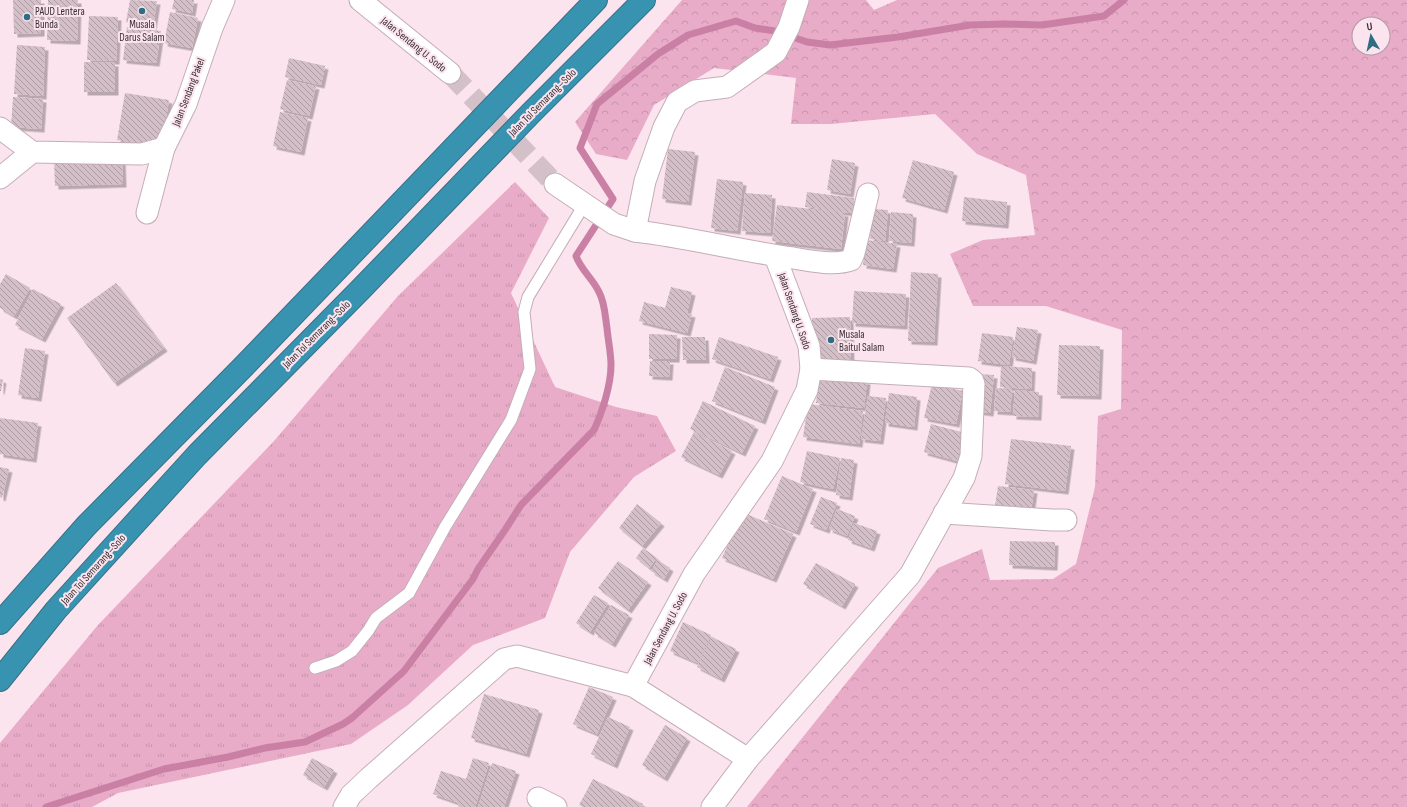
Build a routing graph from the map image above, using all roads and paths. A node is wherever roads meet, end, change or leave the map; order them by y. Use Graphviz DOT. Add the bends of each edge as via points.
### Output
graph roads {
  1 [pos="224,0"];
  2 [pos="596,0"];
  3 [pos="644,0"];
  4 [pos="798,0"];
  5 [pos="365,2"];
  6 [pos="450,73"];
  7 [pos="0,128"];
  8 [pos="164,148"];
  9 [pos="32,152"];
  10 [pos="0,178"];
  11 [pos="555,184"];
  12 [pos="868,194"];
  13 [pos="588,208"];
  14 [pos="147,213"];
  15 [pos="635,231"];
  16 [pos="775,256"];
  17 [pos="811,369"];
  18 [pos="944,513"];
  19 [pos="1066,520"];
  20 [pos="0,623"];
  21 [pos="315,668"];
  22 [pos="0,680"];
  23 [pos="633,686"];
  24 [pos="748,759"];
  25 [pos="344,807"];
  26 [pos="712,807"];
  1 -- 8 [label="street, Jalan Sendang Pakel" via="186,104"];
  2 -- 20 [label="highway" via="86,526"];
  3 -- 22 [label="highway, Jalan Tol Semarang–Solo" via="196,455 56,610"];
  4 -- 15 [label="street" via="789,27 776,52 727,86 695,91 677,102 664,127 645,181"];
  5 -- 6 [label="street, Jalan Sendang U. Sodo"];
  7 -- 9 [label="street"];
  8 -- 9 [label="street" via="142,154"];
  8 -- 14 [label="street, Jalan Sendang Pakel"];
  9 -- 10 [label="street"];
  11 -- 13 [label="street, Jalan Sendang U. Sodo"];
  12 -- 16 [label="street, Jalan Sendang U. Sodo" via="851,260 844,263"];
  13 -- 15 [label="street, Jalan Sendang U. Sodo" via="614,224"];
  13 -- 21 [label="lane" via="528,297 524,312 530,369 511,420 445,527 409,593 376,618 352,651 336,661"];
  15 -- 16 [label="street, Jalan Sendang U. Sodo"];
  16 -- 17 [label="street, Jalan Sendang U. Sodo" via="809,346"];
  17 -- 18 [label="street" via="969,378 973,381 971,456 964,478"];
  17 -- 23 [label="street, Jalan Sendang U. Sodo" via="807,390 772,461 694,574"];
  18 -- 19 [label="street"];
  18 -- 24 [label="street" via="910,575"];
  23 -- 24 [label="street"];
  23 -- 25 [label="street" via="517,656 504,659 355,790"];
  24 -- 26 [label="street"];
}
